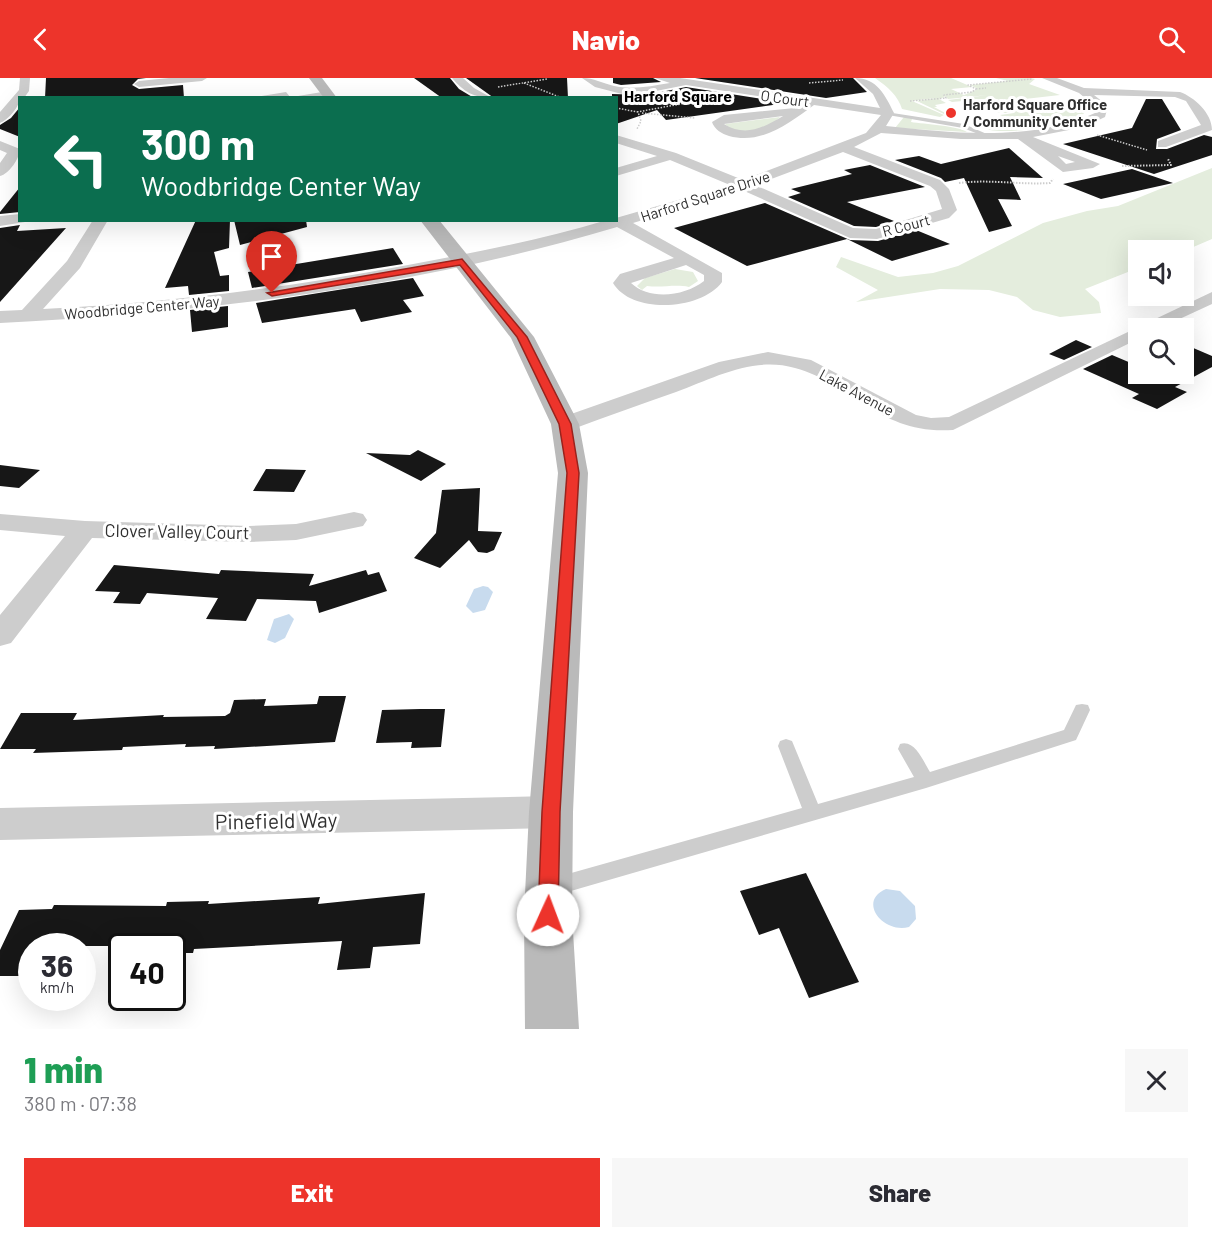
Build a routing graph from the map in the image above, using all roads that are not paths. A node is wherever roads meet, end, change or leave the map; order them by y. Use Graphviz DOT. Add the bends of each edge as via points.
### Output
graph roads {
  1 [pos="26,78"];
  2 [pos="202,78"];
  3 [pos="315,78"];
  4 [pos="457,78"];
  5 [pos="587,78"];
  6 [pos="660,78"];
  7 [pos="1047,78"];
  8 [pos="855,79"];
  9 [pos="139,81"];
  10 [pos="683,82"];
  11 [pos="1083,91"];
  12 [pos="21,96"];
  13 [pos="140,96"];
  14 [pos="268,96"];
  15 [pos="288,96"];
  16 [pos="329,96"];
  17 [pos="483,96"];
  18 [pos="18,100"];
  19 [pos="811,102"];
  20 [pos="798,111"];
  21 [pos="888,113"];
  22 [pos="3,122"];
  23 [pos="878,129"];
  24 [pos="1019,134"];
  25 [pos="986,135"];
  26 [pos="618,139"];
  27 [pos="0,145"];
  28 [pos="1037,145"];
  29 [pos="845,148"];
  30 [pos="1163,150"];
  31 [pos="671,156"];
  32 [pos="618,166"];
  33 [pos="632,168"];
  34 [pos="0,172"];
  35 [pos="618,172"];
  36 [pos="743,185"];
  37 [pos="18,219"];
  38 [pos="0,221"];
  39 [pos="100,222"];
  40 [pos="431,222"];
  41 [pos="621,223"];
  42 [pos="688,259"];
  43 [pos="462,262"];
  44 [pos="1211,298"];
  45 [pos="26,317"];
  46 [pos="0,318"];
  47 [pos="1168,318"];
  48 [pos="1128,337"];
  49 [pos="565,424"];
  50 [pos="354,520"];
  51 [pos="0,522"];
  52 [pos="84,529"];
  53 [pos="0,635"];
  54 [pos="1082,710"];
  55 [pos="786,746"];
  56 [pos="906,749"];
  57 [pos="926,781"];
  58 [pos="551,812"];
  59 [pos="813,813"];
  60 [pos="0,824"];
  61 [pos="549,888"];
  62 [pos="552,1029"];
  1 -- 12 [label="street"];
  2 -- 9 [label="street"];
  3 -- 16 [label="street"];
  4 -- 17 [label="street"];
  5 -- 10 [label="street, O Court" via="625,93"];
  6 -- 10 [label="street, O Court"];
  7 -- 11 [label="street"];
  8 -- 21 [label="street" via="878,92"];
  9 -- 13 [label="street"];
  10 -- 19 [label="street, O Court"];
  11 -- 24 [label="street" via="1099,101 1101,115 1079,125"];
  11 -- 30 [label="street" via="1176,94 1190,99 1208,127"];
  14 -- 15 [label="lane"];
  18 -- 22 [label="street"];
  19 -- 20 [label="street"];
  19 -- 21 [label="street, O Court"];
  20 -- 20 [label="street" via="724,119 718,125 731,135 751,134 776,127"];
  21 -- 23 [label="street, Harford Square Drive"];
  21 -- 25 [label="lane" via="964,126"];
  23 -- 25 [label="street"];
  23 -- 29 [label="street, Harford Square Drive"];
  24 -- 25 [label="street"];
  24 -- 28 [label="street"];
  26 -- 31 [label="street" via="635,141"];
  27 -- 34 [label="street" via="15,152"];
  29 -- 36 [label="street, Harford Square Drive"];
  29 -- 36 [label="street, R Court" via="935,183 942,189 950,210 877,234 850,233"];
  31 -- 33 [label="street"];
  31 -- 36 [label="street"];
  32 -- 33 [label="street"];
  33 -- 35 [label="street"];
  36 -- 41 [label="street, Harford Square Drive"];
  37 -- 38 [label="street"];
  39 -- 45 [label="street" via="74,264"];
  40 -- 43 [label="street"];
  41 -- 42 [label="street"];
  41 -- 43 [label="street, Harford Square Drive"];
  42 -- 42 [label="street" via="712,273 713,282 657,301 644,299 622,284 626,278"];
  43 -- 45 [label="street, Woodbridge Center Way" via="201,303"];
  43 -- 49 [label="street" via="522,337"];
  44 -- 47 [label="street"];
  45 -- 46 [label="street, Woodbridge Center Way"];
  48 -- 49 [label="street, Lake Avenue" via="940,426 907,419 798,362 765,359 710,372"];
  49 -- 58 [label="street" via="573,473"];
  50 -- 52 [label="street, Clover Valley Court" via="296,532 249,534"];
  51 -- 52 [label="street, Clover Valley Court"];
  52 -- 53 [label="street"];
  54 -- 57 [label="lane" via="1070,735"];
  55 -- 59 [label="lane"];
  56 -- 57 [label="lane"];
  57 -- 59 [label="lane"];
  58 -- 60 [label="street, Pinefield Way"];
  58 -- 61 [label="street"];
  59 -- 61 [label="lane"];
  61 -- 62 [label="street"];
}
